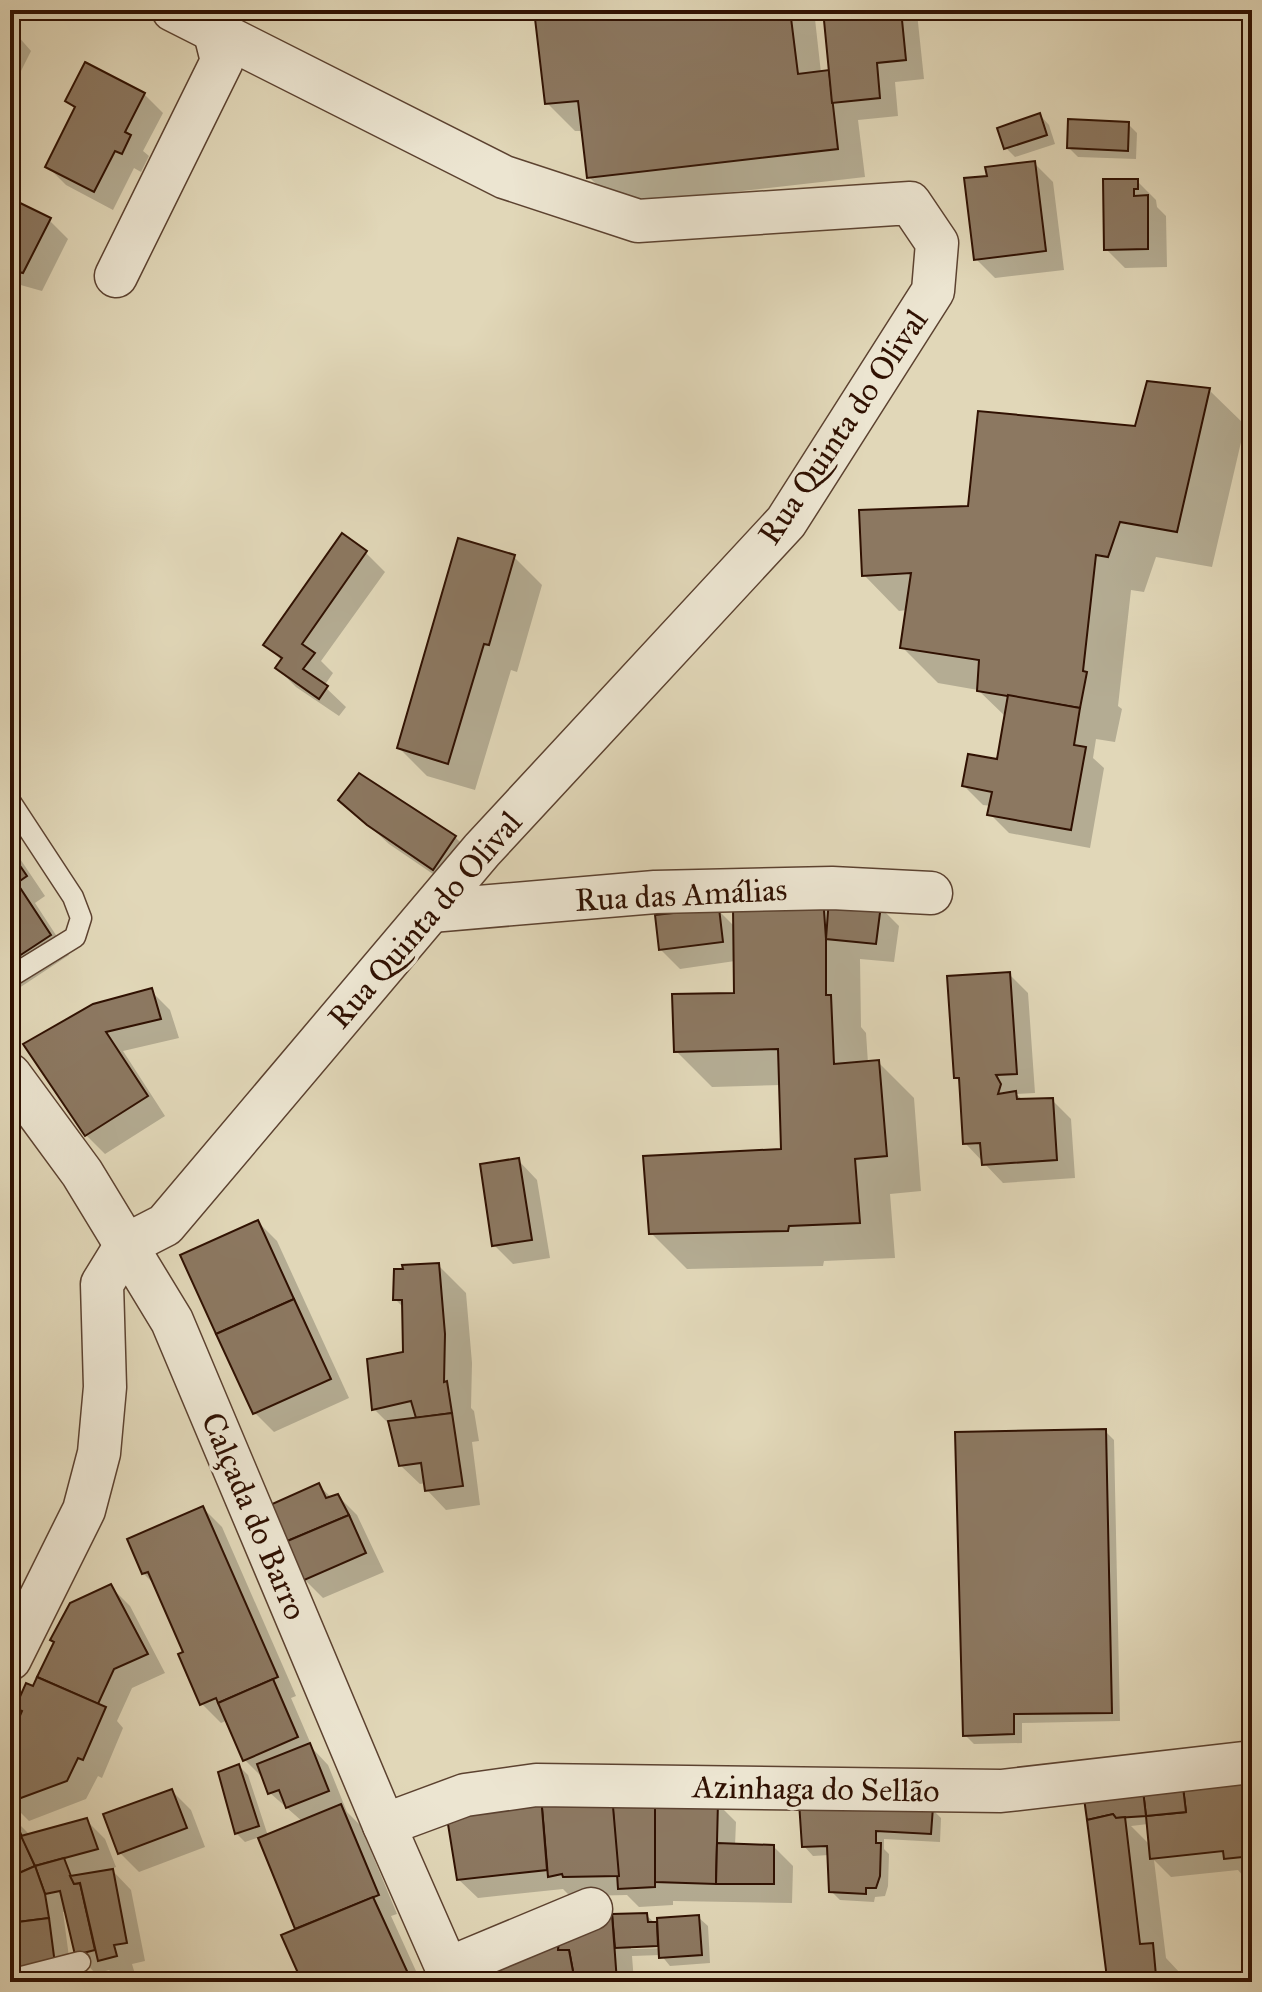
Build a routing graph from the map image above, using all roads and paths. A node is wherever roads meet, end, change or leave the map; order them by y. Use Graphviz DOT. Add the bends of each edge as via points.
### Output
graph roads {
  1 [pos="173,10"];
  2 [pos="215,33"];
  3 [pos="116,276"];
  4 [pos="10,801"];
  5 [pos="931,893"];
  6 [pos="431,911"];
  7 [pos="10,977"];
  8 [pos="10,1075"];
  9 [pos="126,1245"];
  10 [pos="10,1659"];
  11 [pos="1252,1762"];
  12 [pos="384,1825"];
  13 [pos="591,1909"];
  14 [pos="80,1962"];
  15 [pos="450,1976"];
  16 [pos="10,1980"];
  1 -- 2 [label="street, Rua Quinta do Olival"];
  2 -- 3 [label="street" via="222,61"];
  2 -- 6 [label="street, Rua Quinta do Olival" via="504,177 638,221 910,203 937,243 933,291 786,522"];
  4 -- 7 [label="lane" via="73,897 81,918 75,937"];
  5 -- 6 [label="street, Rua das Amálias" via="832,888 655,892"];
  6 -- 9 [label="street, Rua Quinta do Olival" via="165,1225"];
  8 -- 9 [label="street, Calçada do Barro" via="82,1173"];
  9 -- 10 [label="street" via="102,1284 105,1387 99,1453 84,1510"];
  9 -- 12 [label="street, Calçada do Barro" via="172,1321"];
  11 -- 12 [label="street, Azinhaga do Sellão" via="1001,1791 536,1785 465,1795"];
  12 -- 15 [label="street, Calçada do Barro"];
  13 -- 15 [label="street"];
  14 -- 16 [label="lane"];
}
